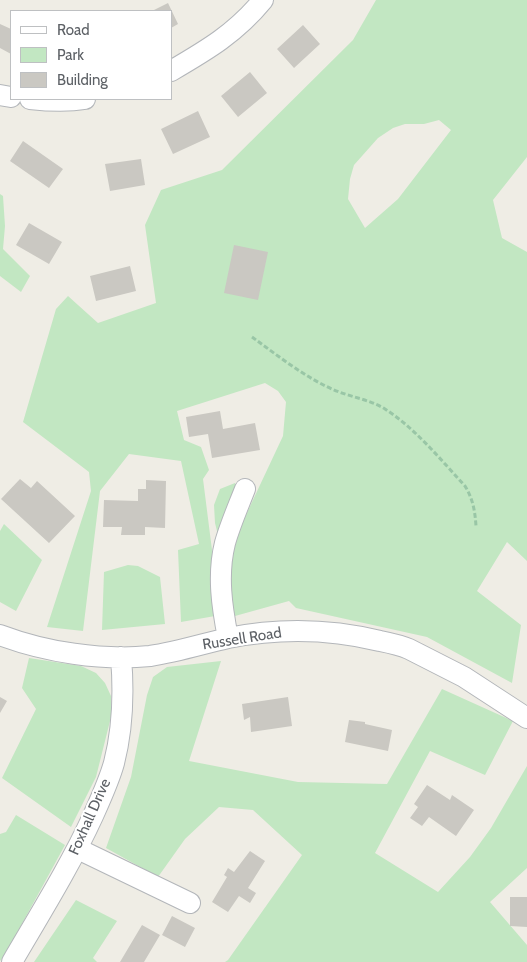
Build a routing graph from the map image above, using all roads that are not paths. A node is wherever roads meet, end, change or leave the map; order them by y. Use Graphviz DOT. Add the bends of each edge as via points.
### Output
graph roads {
  1 [pos="263,0"];
  2 [pos="172,70"];
  3 [pos="55,100"];
  4 [pos="78,100"];
  5 [pos="245,489"];
  6 [pos="0,635"];
  7 [pos="228,638"];
  8 [pos="121,657"];
  9 [pos="527,718"];
  10 [pos="78,848"];
  11 [pos="190,903"];
  12 [pos="12,962"];
  1 -- 2 [label="street" via="238,27 214,46"];
  3 -- 4 [label="street"];
  5 -- 7 [label="street" via="222,558 223,612"];
  6 -- 8 [label="street, Russell Road" via="49,649"];
  7 -- 8 [label="street, Russell Road" via="173,652"];
  7 -- 9 [label="street, Russell Road" via="292,631 329,633 401,646 464,677"];
  8 -- 10 [label="street, Foxhall Drive" via="123,682 119,739 106,788"];
  10 -- 11 [label="street"];
  10 -- 12 [label="street, Foxhall Drive"];
}
